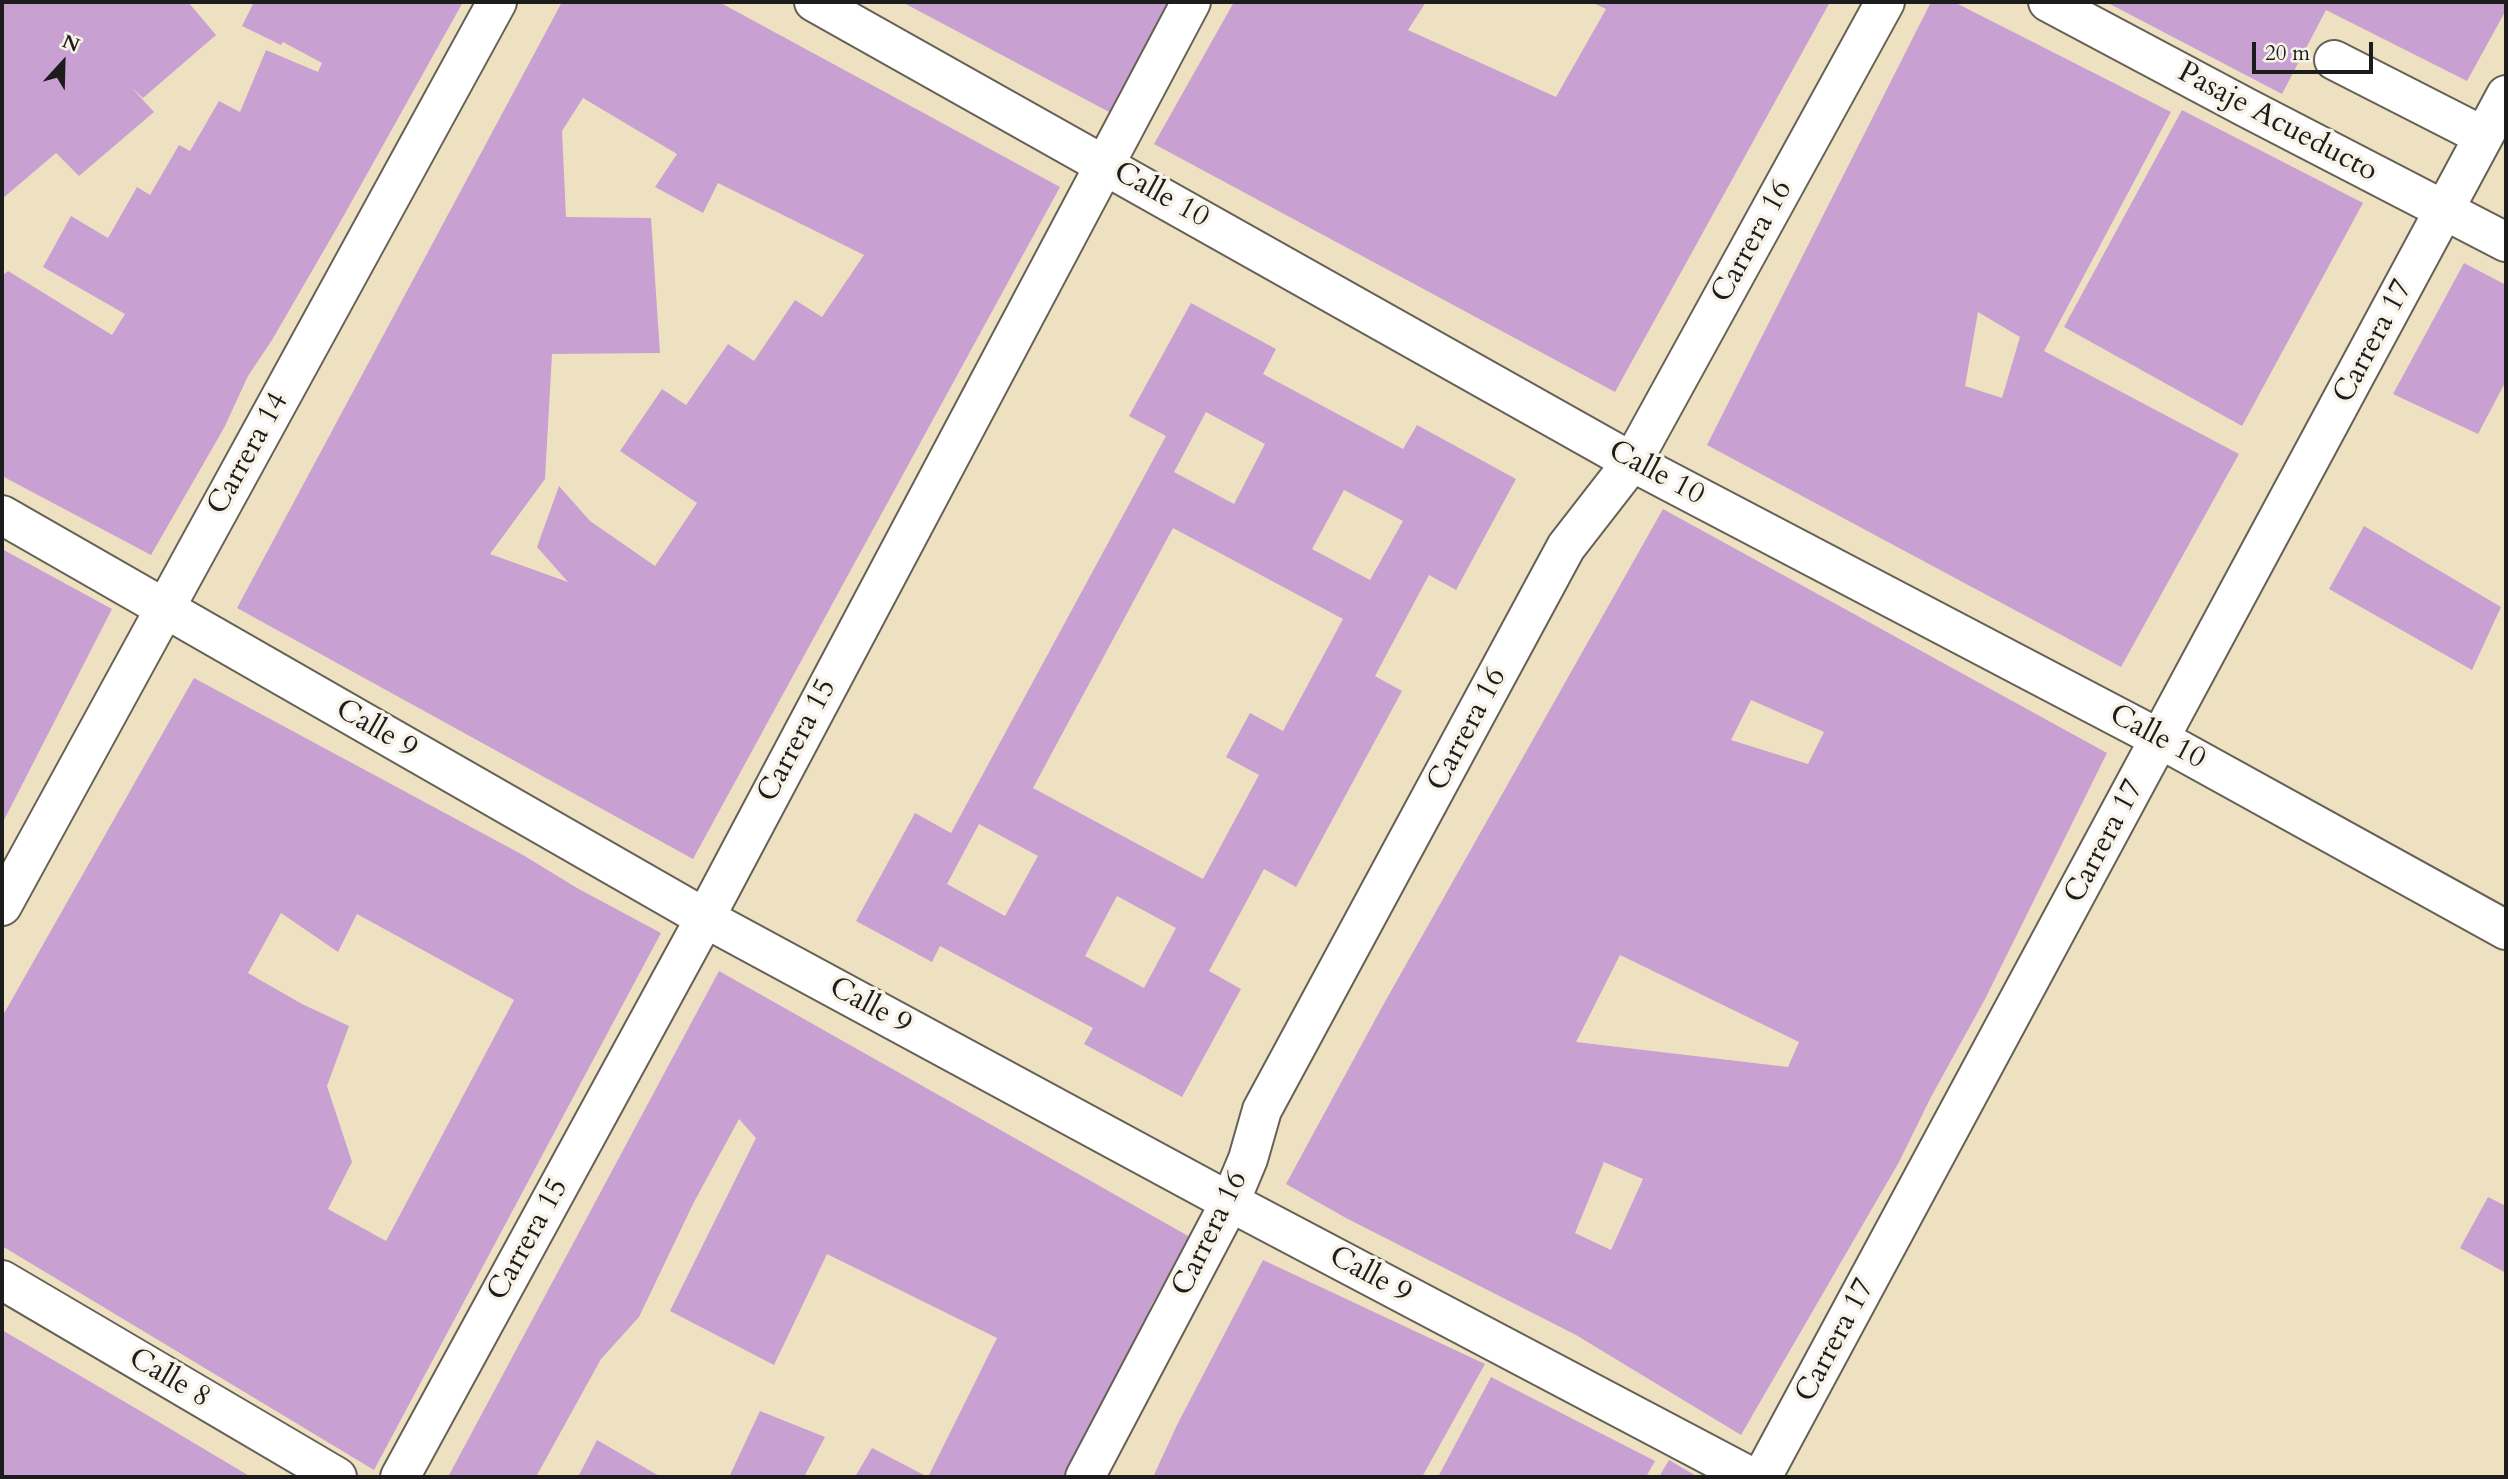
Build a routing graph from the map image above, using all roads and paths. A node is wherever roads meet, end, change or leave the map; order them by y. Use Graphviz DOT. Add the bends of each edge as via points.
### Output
graph roads {
  1 [pos="497,2"];
  2 [pos="814,2"];
  3 [pos="1191,2"];
  4 [pos="1885,2"];
  5 [pos="2048,2"];
  6 [pos="2334,60"];
  7 [pos="2506,95"];
  8 [pos="2483,136"];
  9 [pos="1104,164"];
  10 [pos="2444,211"];
  11 [pos="2506,242"];
  12 [pos="1632,462"];
  13 [pos="2,516"];
  14 [pos="164,610"];
  15 [pos="2160,739"];
  16 [pos="2,906"];
  17 [pos="705,918"];
  18 [pos="2506,930"];
  19 [pos="1230,1202"];
  20 [pos="2,1280"];
  21 [pos="337,1477"];
  22 [pos="400,1477"];
  23 [pos="1085,1477"];
  24 [pos="1751,1477"];
  25 [pos="1762,1477"];
  1 -- 14 [label="street, Carrera 14"];
  2 -- 9 [label="street, Calle 10"];
  3 -- 9 [label="street, Carrera 15"];
  4 -- 12 [label="street, Carrera 16"];
  5 -- 10 [label="street, Pasaje Acueducto"];
  6 -- 8 [label="street"];
  7 -- 8 [label="street, Carrera 17"];
  8 -- 10 [label="street, Carrera 17"];
  9 -- 12 [label="street, Calle 10"];
  9 -- 17 [label="street, Carrera 15"];
  10 -- 11 [label="street, Pasaje Acueducto"];
  10 -- 15 [label="street, Carrera 17"];
  12 -- 15 [label="street, Calle 10"];
  12 -- 19 [label="street, Carrera 16" via="1566,547 1262,1110"];
  13 -- 14 [label="street, Calle 9"];
  14 -- 16 [label="street, Carrera 14"];
  14 -- 17 [label="street, Calle 9"];
  15 -- 18 [label="street, Calle 10"];
  15 -- 25 [label="street, Carrera 17"];
  17 -- 19 [label="street, Calle 9"];
  17 -- 22 [label="street, Carrera 15"];
  19 -- 23 [label="street, Carrera 16"];
  19 -- 24 [label="street, Calle 9"];
  20 -- 21 [label="street, Calle 8"];
}
